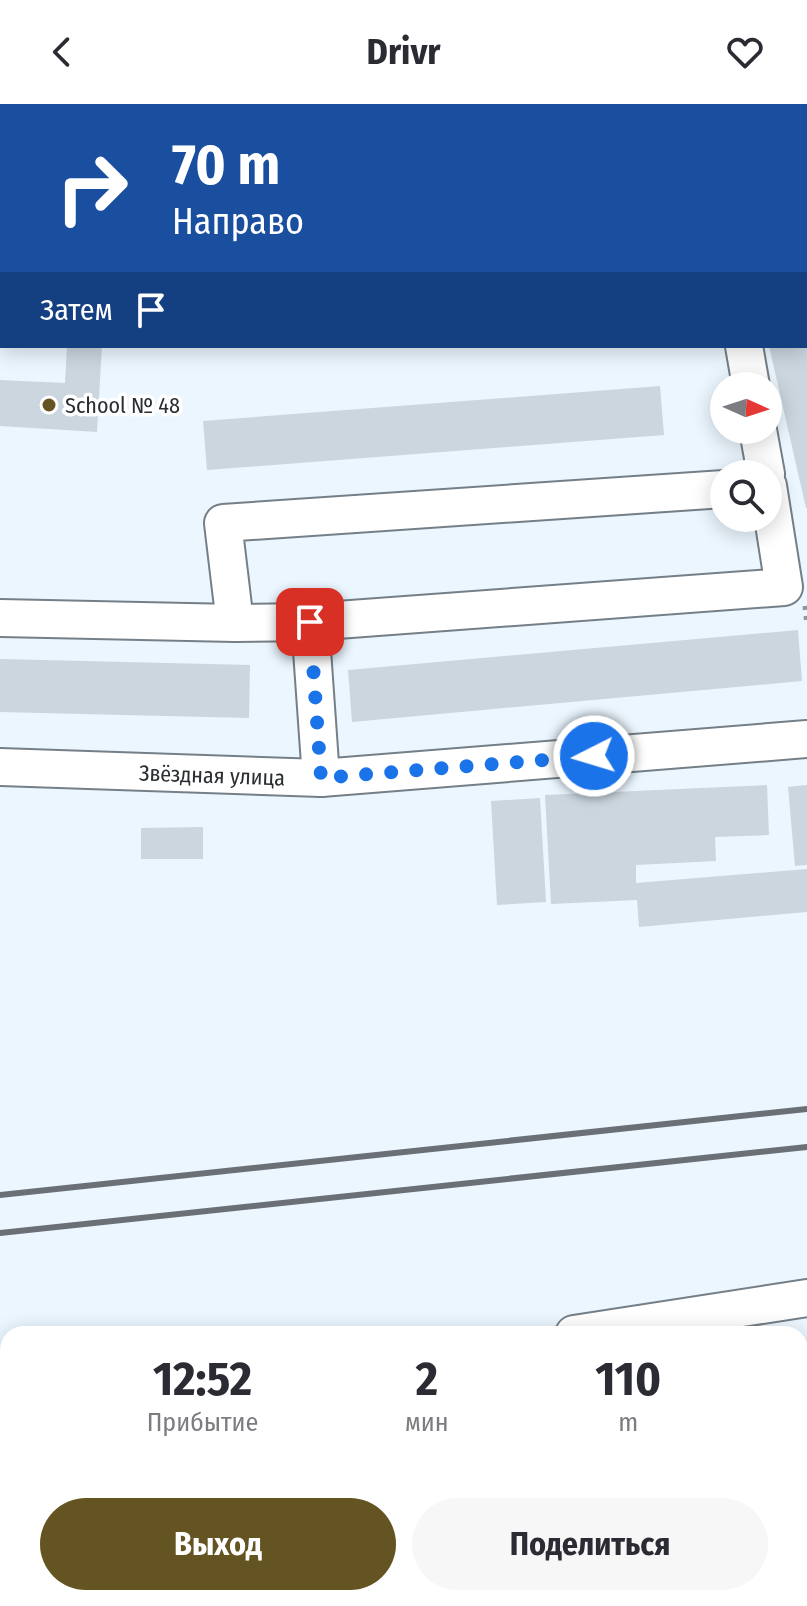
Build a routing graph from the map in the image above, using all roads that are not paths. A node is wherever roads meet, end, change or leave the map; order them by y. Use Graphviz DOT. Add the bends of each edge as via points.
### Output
graph roads {
  1 [pos="744,348"];
  2 [pos="749,372"];
  3 [pos="710,490"];
  4 [pos="775,532"];
  5 [pos="0,618"];
  6 [pos="310,622"];
  7 [pos="235,623"];
  8 [pos="807,739"];
  9 [pos="0,767"];
  10 [pos="321,778"];
  11 [pos="807,1298"];
  12 [pos="626,1326"];
  1 -- 2 [label="street"];
  3 -- 7 [label="street" via="223,523"];
  4 -- 6 [label="street" via="784,587"];
  5 -- 7 [label="street"];
  6 -- 7 [label="street"];
  6 -- 10 [label="street"];
  8 -- 10 [label="street, Звёздная улица"];
  9 -- 10 [label="street, Звёздная улица"];
  11 -- 12 [label="street"];
}
